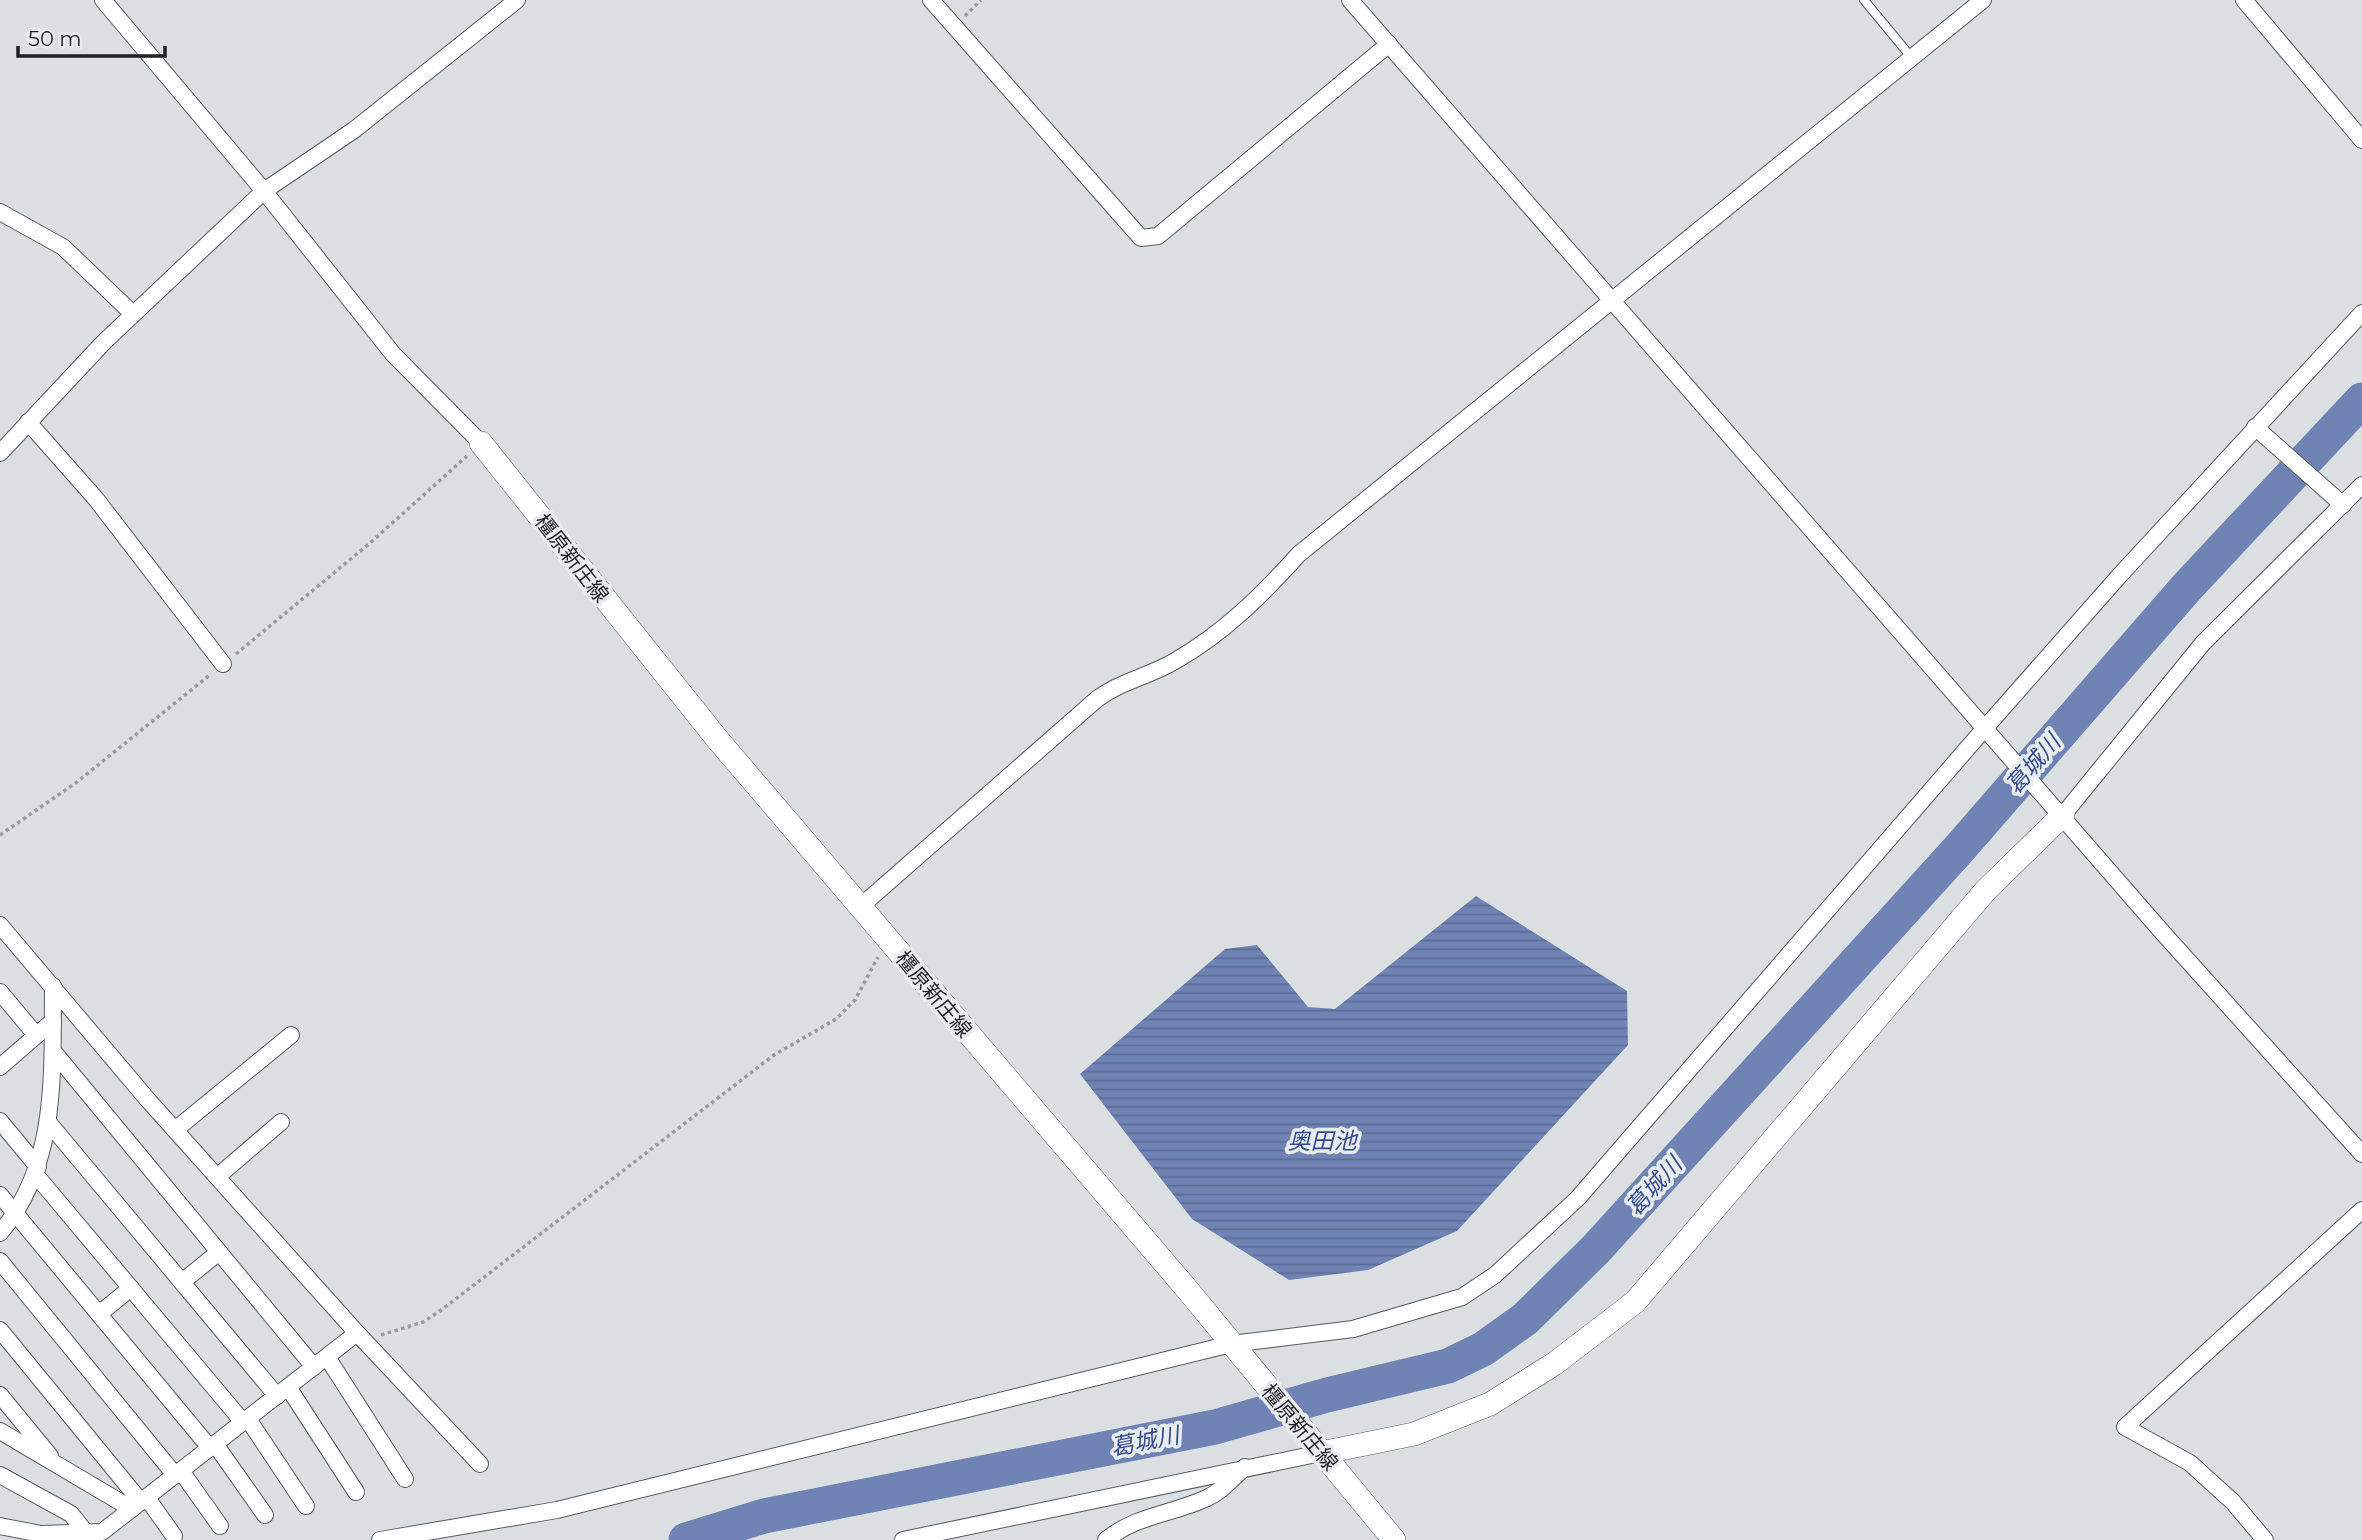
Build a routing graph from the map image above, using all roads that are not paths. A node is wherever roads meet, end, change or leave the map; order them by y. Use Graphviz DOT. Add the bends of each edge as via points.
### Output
graph roads {
  1 [pos="103,0"];
  2 [pos="517,0"];
  3 [pos="930,0"];
  4 [pos="1350,0"];
  5 [pos="1864,0"];
  6 [pos="1983,0"];
  7 [pos="2244,0"];
  8 [pos="1389,44"];
  9 [pos="1912,58"];
  10 [pos="2362,140"];
  11 [pos="264,191"];
  12 [pos="0,212"];
  13 [pos="1610,301"];
  14 [pos="2361,313"];
  15 [pos="133,314"];
  16 [pos="28,422"];
  17 [pos="2261,432"];
  18 [pos="481,443"];
  19 [pos="0,453"];
  20 [pos="2362,485"];
  21 [pos="2343,505"];
  22 [pos="223,664"];
  23 [pos="1988,731"];
  24 [pos="2058,809"];
  25 [pos="859,907"];
  26 [pos="0,925"];
  27 [pos="54,986"];
  28 [pos="0,992"];
  29 [pos="53,1021"];
  30 [pos="36,1035"];
  31 [pos="291,1035"];
  32 [pos="53,1051"];
  33 [pos="1,1064"];
  34 [pos="0,1121"];
  35 [pos="48,1122"];
  36 [pos="281,1122"];
  37 [pos="176,1130"];
  38 [pos="2362,1154"];
  39 [pos="36,1171"];
  40 [pos="217,1177"];
  41 [pos="0,1195"];
  42 [pos="2362,1210"];
  43 [pos="15,1213"];
  44 [pos="0,1233"];
  45 [pos="219,1252"];
  46 [pos="0,1261"];
  47 [pos="182,1282"];
  48 [pos="131,1288"];
  49 [pos="99,1314"];
  50 [pos="0,1330"];
  51 [pos="360,1337"];
  52 [pos="1231,1344"];
  53 [pos="327,1357"];
  54 [pos="314,1367"];
  55 [pos="283,1392"];
  56 [pos="0,1395"];
  57 [pos="245,1420"];
  58 [pos="0,1432"];
  59 [pos="213,1446"];
  60 [pos="1316,1447"];
  61 [pos="480,1464"];
  62 [pos="57,1465"];
  63 [pos="1245,1466"];
  64 [pos="178,1473"];
  65 [pos="0,1475"];
  66 [pos="405,1479"];
  67 [pos="356,1492"];
  68 [pos="140,1503"];
  69 [pos="306,1506"];
  70 [pos="265,1516"];
  71 [pos="0,1526"];
  72 [pos="220,1526"];
  73 [pos="88,1534"];
  74 [pos="174,1536"];
  75 [pos="380,1540"];
  76 [pos="903,1540"];
  77 [pos="1106,1540"];
  78 [pos="1394,1540"];
  79 [pos="2265,1540"];
  1 -- 11 [label="street"];
  2 -- 11 [label="street" via="354,130"];
  3 -- 8 [label="street" via="1140,238 1158,236"];
  4 -- 8 [label="street"];
  5 -- 9 [label="lane"];
  6 -- 9 [label="street"];
  7 -- 10 [label="street"];
  8 -- 13 [label="street"];
  9 -- 13 [label="street"];
  11 -- 15 [label="street"];
  11 -- 18 [label="street" via="393,354"];
  12 -- 15 [label="street" via="63,247"];
  13 -- 23 [label="street"];
  13 -- 25 [label="street" via="1299,554 1251,607 1172,663 1112,687"];
  14 -- 17 [label="street"];
  15 -- 16 [label="street"];
  16 -- 19 [label="street"];
  16 -- 22 [label="street" via="96,499"];
  17 -- 21 [label="street"];
  17 -- 23 [label="street"];
  18 -- 25 [label="main road, 橿原新庄線" via="718,740"];
  20 -- 21 [label="street"];
  21 -- 24 [label="street" via="2203,643"];
  23 -- 24 [label="street"];
  23 -- 52 [label="street" via="1578,1198 1495,1275 1462,1297 1353,1329"];
  24 -- 38 [label="street"];
  24 -- 60 [label="main road" via="1635,1302 1554,1364 1490,1404 1414,1434"];
  25 -- 52 [label="main road, 橿原新庄線"];
  26 -- 27 [label="street"];
  27 -- 29 [label="street"];
  27 -- 37 [label="street"];
  28 -- 30 [label="street"];
  29 -- 30 [label="street"];
  29 -- 32 [label="street"];
  30 -- 33 [label="street"];
  31 -- 37 [label="street"];
  32 -- 35 [label="street"];
  32 -- 45 [label="street"];
  34 -- 39 [label="street"];
  35 -- 39 [label="street"];
  35 -- 47 [label="street"];
  36 -- 40 [label="street"];
  37 -- 40 [label="street"];
  39 -- 43 [label="street"];
  39 -- 48 [label="street"];
  40 -- 51 [label="street"];
  41 -- 43 [label="street"];
  42 -- 79 [label="street" via="2124,1427 2190,1463 2233,1502"];
  43 -- 44 [label="street"];
  43 -- 49 [label="street"];
  45 -- 47 [label="street"];
  45 -- 54 [label="street"];
  46 -- 64 [label="street"];
  47 -- 55 [label="street"];
  48 -- 49 [label="street"];
  48 -- 57 [label="street"];
  49 -- 59 [label="street"];
  50 -- 68 [label="street"];
  51 -- 53 [label="street"];
  51 -- 61 [label="street"];
  52 -- 60 [label="main road, 橿原新庄線"];
  52 -- 75 [label="street" via="557,1510"];
  53 -- 54 [label="street"];
  53 -- 66 [label="street"];
  54 -- 55 [label="street"];
  55 -- 57 [label="street"];
  55 -- 67 [label="street"];
  56 -- 62 [label="street"];
  57 -- 59 [label="street"];
  57 -- 69 [label="street"];
  58 -- 62 [label="street"];
  59 -- 64 [label="street"];
  59 -- 70 [label="street"];
  60 -- 63 [label="street"];
  60 -- 78 [label="main road, 橿原新庄線"];
  62 -- 68 [label="street"];
  63 -- 76 [label="street"];
  63 -- 77 [label="street" via="1209,1497 1142,1518"];
  64 -- 68 [label="street"];
  64 -- 72 [label="street"];
  65 -- 73 [label="street" via="71,1514"];
  68 -- 73 [label="street" via="102,1532"];
  68 -- 74 [label="street"];
  71 -- 73 [label="street" via="41,1534"];
}
